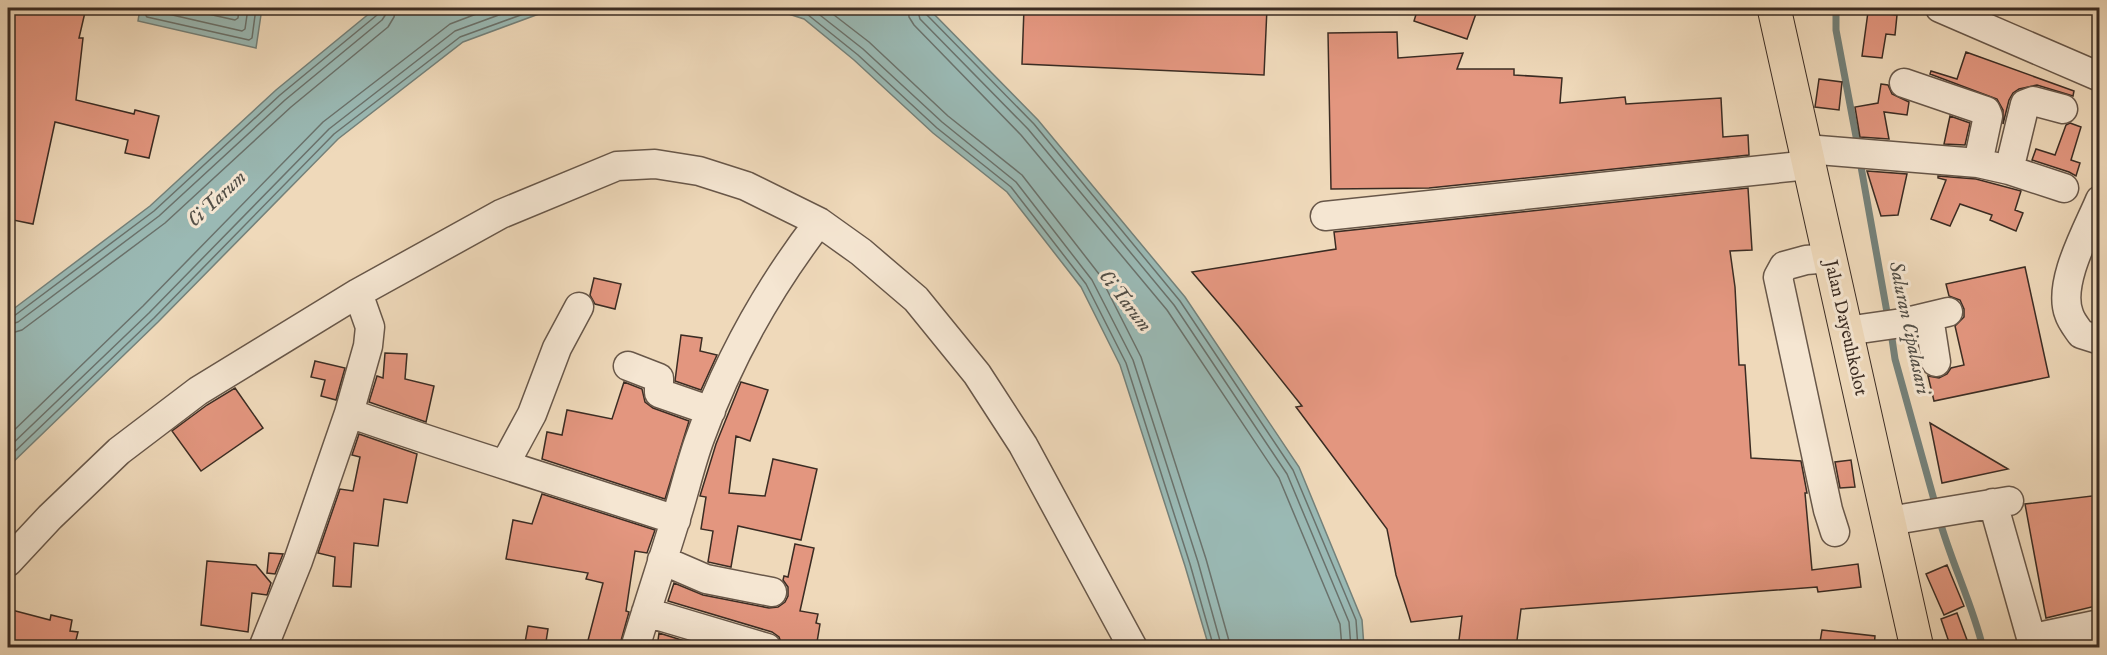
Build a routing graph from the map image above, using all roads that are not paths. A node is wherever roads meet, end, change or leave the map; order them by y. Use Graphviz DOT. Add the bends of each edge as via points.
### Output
graph roads {
  1 [pos="1774,8"];
  2 [pos="1940,8"];
  3 [pos="2100,77"];
  4 [pos="1904,83"];
  5 [pos="2063,109"];
  6 [pos="1807,157"];
  7 [pos="1978,163"];
  8 [pos="2009,170"];
  9 [pos="2064,189"];
  10 [pos="2100,200"];
  11 [pos="1325,216"];
  12 [pos="819,222"];
  13 [pos="1830,258"];
  14 [pos="358,293"];
  15 [pos="579,307"];
  16 [pos="1859,330"];
  17 [pos="2100,340"];
  18 [pos="1936,362"];
  19 [pos="628,366"];
  20 [pos="711,411"];
  21 [pos="349,413"];
  22 [pos="505,464"];
  23 [pos="676,520"];
  24 [pos="1899,520"];
  25 [pos="1835,532"];
  26 [pos="662,560"];
  27 [pos="8,562"];
  28 [pos="772,592"];
  29 [pos="646,612"];
  30 [pos="2100,624"];
  31 [pos="2034,643"];
  32 [pos="263,648"];
  33 [pos="635,648"];
  34 [pos="767,648"];
  35 [pos="1133,648"];
  36 [pos="1917,648"];
  1 -- 6 [label="main road, Jalan Dayeuhkolot"];
  2 -- 3 [label="street"];
  4 -- 7 [label="street" via="1986,111"];
  5 -- 8 [label="street" via="2033,101 2025,104"];
  6 -- 7 [label="street" via="1849,153"];
  6 -- 11 [label="street"];
  6 -- 13 [label="main road, Jalan Dayeuhkolot"];
  7 -- 8 [label="street"];
  8 -- 9 [label="street"];
  10 -- 17 [label="street" via="2070,273 2065,298 2069,315 2081,334"];
  12 -- 14 [label="street" via="746,186 699,171 655,164 617,166 501,214"];
  12 -- 20 [label="street" via="793,256 737,351"];
  12 -- 35 [label="street" via="916,300 977,374 1023,445"];
  13 -- 16 [label="main road, Jalan Dayeuhkolot"];
  13 -- 25 [label="street" via="1784,266 1778,277"];
  14 -- 21 [label="street" via="370,327"];
  14 -- 27 [label="street" via="198,391 119,452"];
  15 -- 22 [label="street" via="557,348 532,414"];
  16 -- 18 [label="street" via="1926,318"];
  16 -- 24 [label="main road, Jalan Dayeuhkolot"];
  19 -- 20 [label="street" via="659,378 659,393"];
  20 -- 23 [label="street"];
  21 -- 22 [label="street" via="473,457"];
  21 -- 32 [label="street"];
  22 -- 23 [label="street"];
  23 -- 26 [label="street"];
  24 -- 31 [label="street" via="1992,503"];
  24 -- 36 [label="main road, Jalan Dayeuhkolot"];
  26 -- 28 [label="street" via="706,579"];
  26 -- 29 [label="street"];
  29 -- 33 [label="street"];
  29 -- 34 [label="street"];
  30 -- 31 [label="street"];
}
